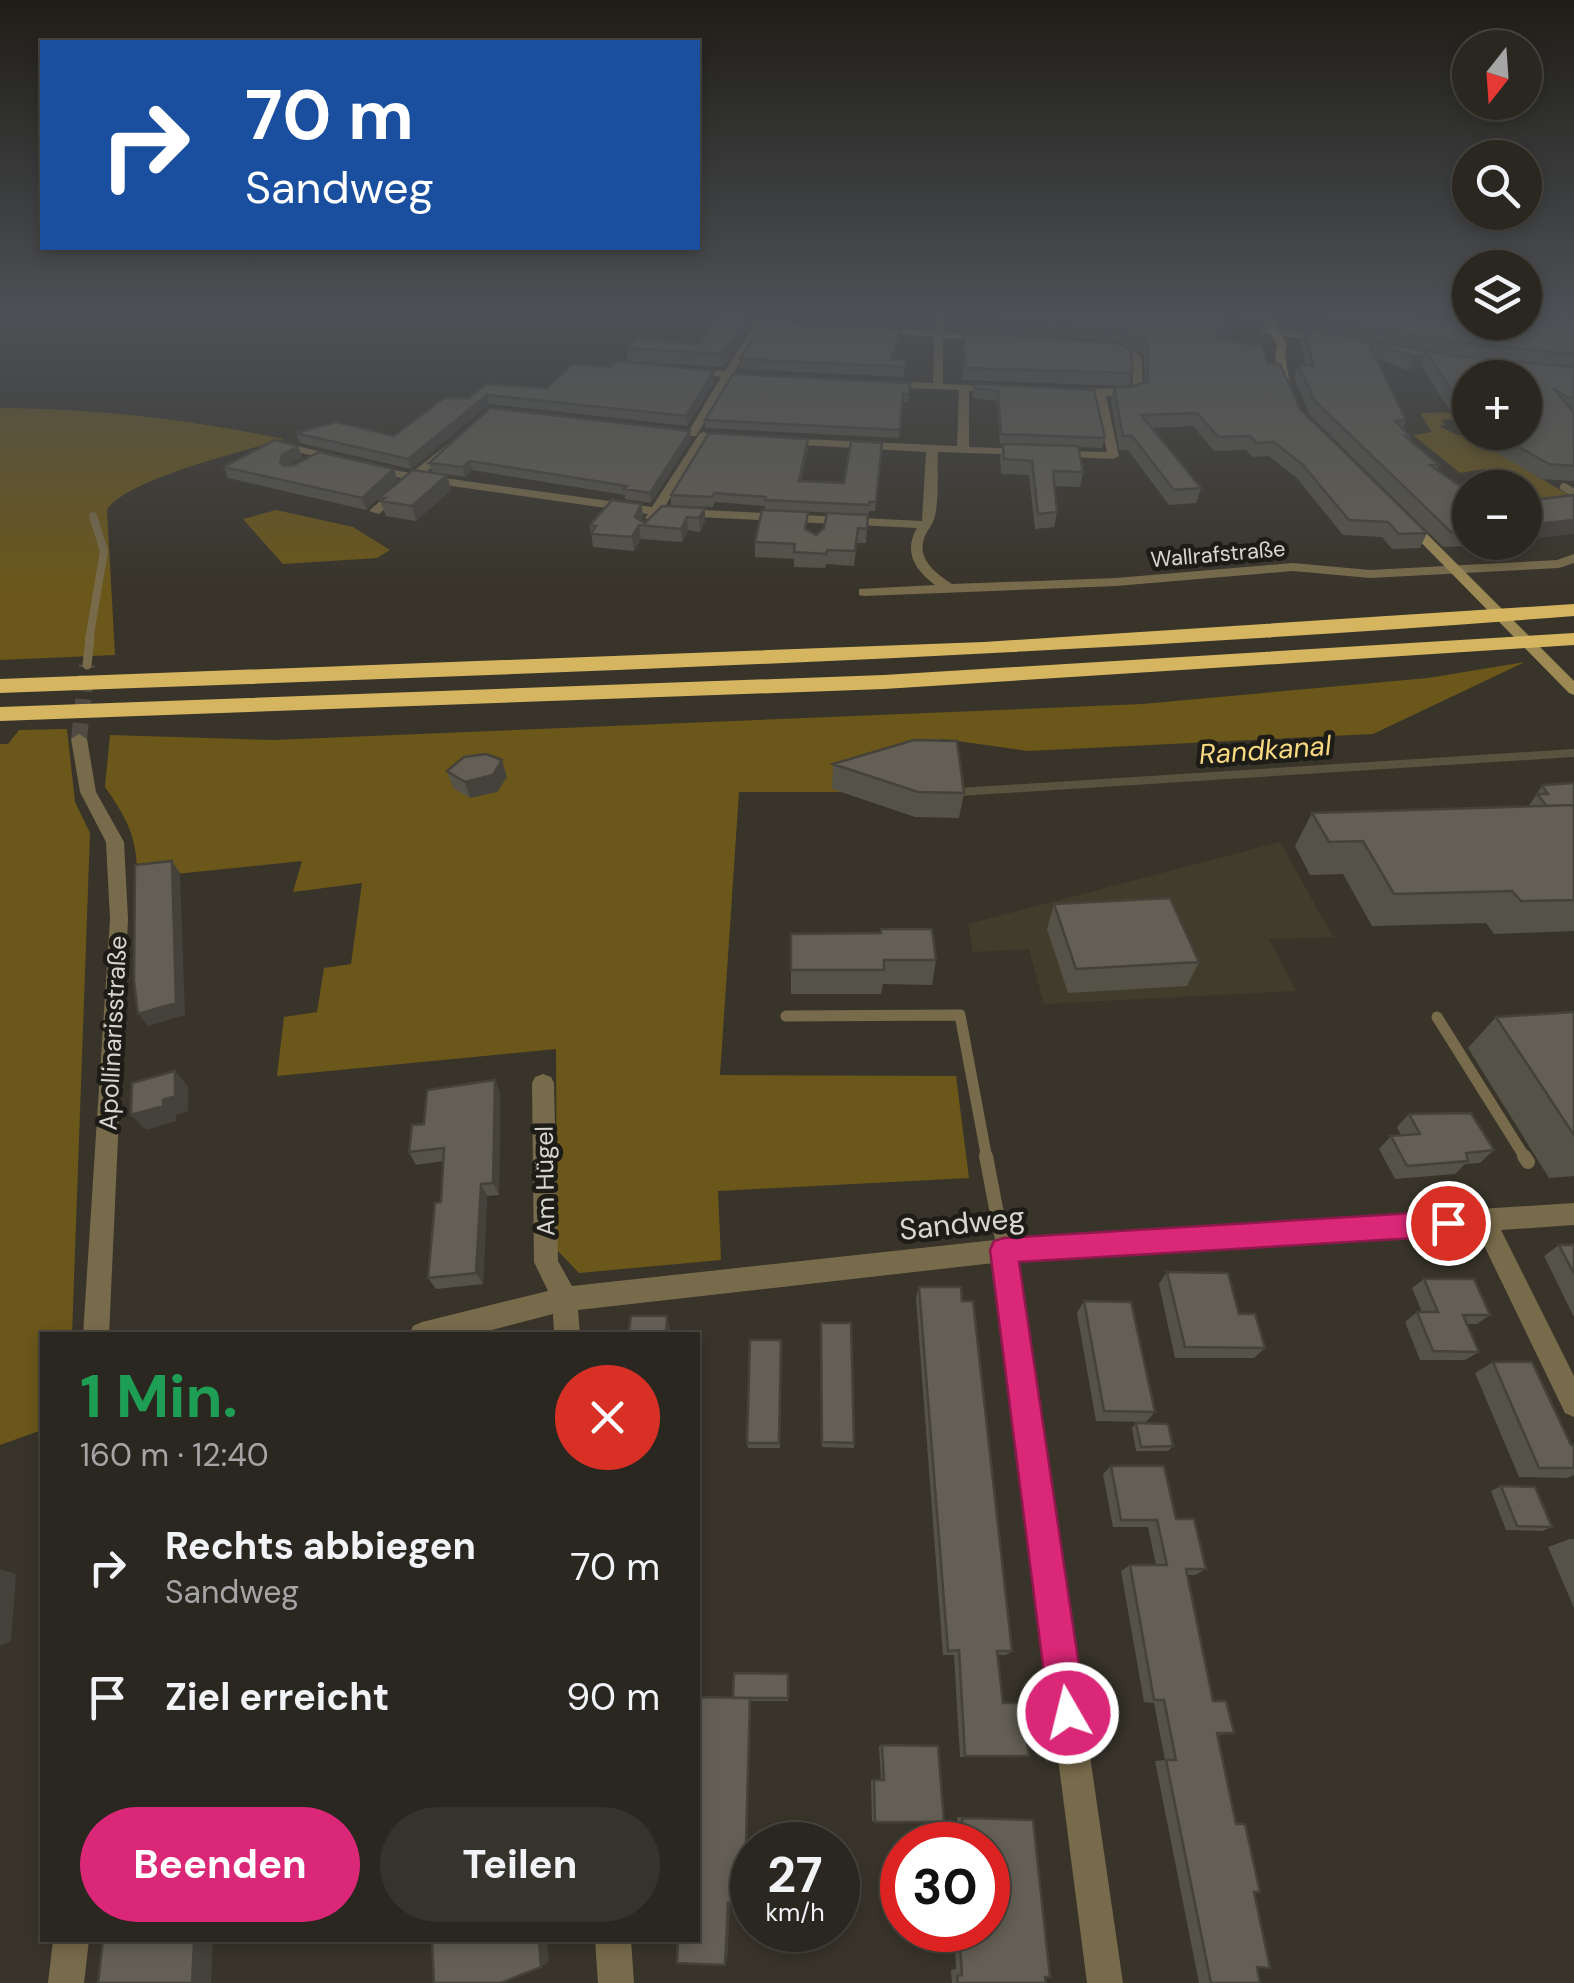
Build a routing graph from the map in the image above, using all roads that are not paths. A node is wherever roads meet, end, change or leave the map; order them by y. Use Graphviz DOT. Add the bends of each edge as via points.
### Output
graph roads {
  1 [pos="714,406"];
  2 [pos="964,406"];
  3 [pos="1103,406"];
  4 [pos="677,433"];
  5 [pos="698,435"];
  6 [pos="720,436"];
  7 [pos="459,438"];
  8 [pos="765,440"];
  9 [pos="284,446"];
  10 [pos="932,449"];
  11 [pos="963,450"];
  12 [pos="322,454"];
  13 [pos="307,463"];
  14 [pos="414,477"];
  15 [pos="497,488"];
  16 [pos="1564,488"];
  17 [pos="1574,493"];
  18 [pos="480,506"];
  19 [pos="655,510"];
  20 [pos="374,511"];
  21 [pos="1400,515"];
  22 [pos="93,516"];
  23 [pos="928,525"];
  24 [pos="646,528"];
  25 [pos="1574,558"];
  26 [pos="1456,571"];
  27 [pos="947,586"];
  28 [pos="864,592"];
  29 [pos="1567,611"];
  30 [pos="1574,638"];
  31 [pos="87,666"];
  32 [pos="0,686"];
  33 [pos="1574,690"];
  34 [pos="0,714"];
  35 [pos="79,739"];
  36 [pos="786,1016"];
  37 [pos="1437,1017"];
  38 [pos="543,1083"];
  39 [pos="1528,1162"];
  40 [pos="1574,1214"];
  41 [pos="1484,1221"];
  42 [pos="1004,1250"];
  43 [pos="564,1299"];
  44 [pos="96,1332"];
  45 [pos="434,1332"];
  46 [pos="567,1332"];
  47 [pos="1574,1404"];
  48 [pos="71,1942"];
  49 [pos="613,1942"];
  50 [pos="66,1983"];
  51 [pos="616,1983"];
  52 [pos="1105,1983"];
  1 -- 5 [label="street"];
  2 -- 11 [label="street"];
  3 -- 11 [label="street" via="1112,456"];
  4 -- 5 [label="street"];
  5 -- 6 [label="street"];
  5 -- 19 [label="street"];
  7 -- 14 [label="street"];
  8 -- 10 [label="street"];
  9 -- 12 [label="street"];
  10 -- 11 [label="street"];
  10 -- 23 [label="street"];
  12 -- 13 [label="street"];
  12 -- 14 [label="street"];
  14 -- 15 [label="street"];
  14 -- 20 [label="street"];
  15 -- 18 [label="street"];
  15 -- 19 [label="street"];
  16 -- 17 [label="lane"];
  19 -- 23 [label="street" via="818,524"];
  19 -- 24 [label="street"];
  21 -- 26 [label="main road"];
  22 -- 31 [label="lane" via="104,575 88,632"];
  23 -- 27 [label="street" via="918,536 917,552 932,578"];
  25 -- 26 [label="street, Wallrafstraße"];
  26 -- 27 [label="street, Wallrafstraße" via="1370,574 1292,567 1116,582"];
  26 -- 33 [label="main road"];
  27 -- 28 [label="street, Wallrafstraße"];
  29 -- 32 [label="highway" via="921,652"];
  30 -- 34 [label="highway" via="884,682"];
  35 -- 44 [label="street, Apollinarisstraße" via="88,792 115,842 119,920"];
  36 -- 42 [label="lane" via="960,1015"];
  37 -- 39 [label="lane"];
  38 -- 43 [label="street, Am Hügel" via="546,1262"];
  40 -- 41 [label="street, Sandweg"];
  41 -- 42 [label="street, Sandweg"];
  41 -- 47 [label="street"];
  42 -- 43 [label="street, Sandweg"];
  42 -- 52 [label="street"];
  43 -- 45 [label="street, Sandweg"];
  43 -- 46 [label="street, Am Hügel"];
  48 -- 50 [label="street"];
  49 -- 51 [label="street"];
}
